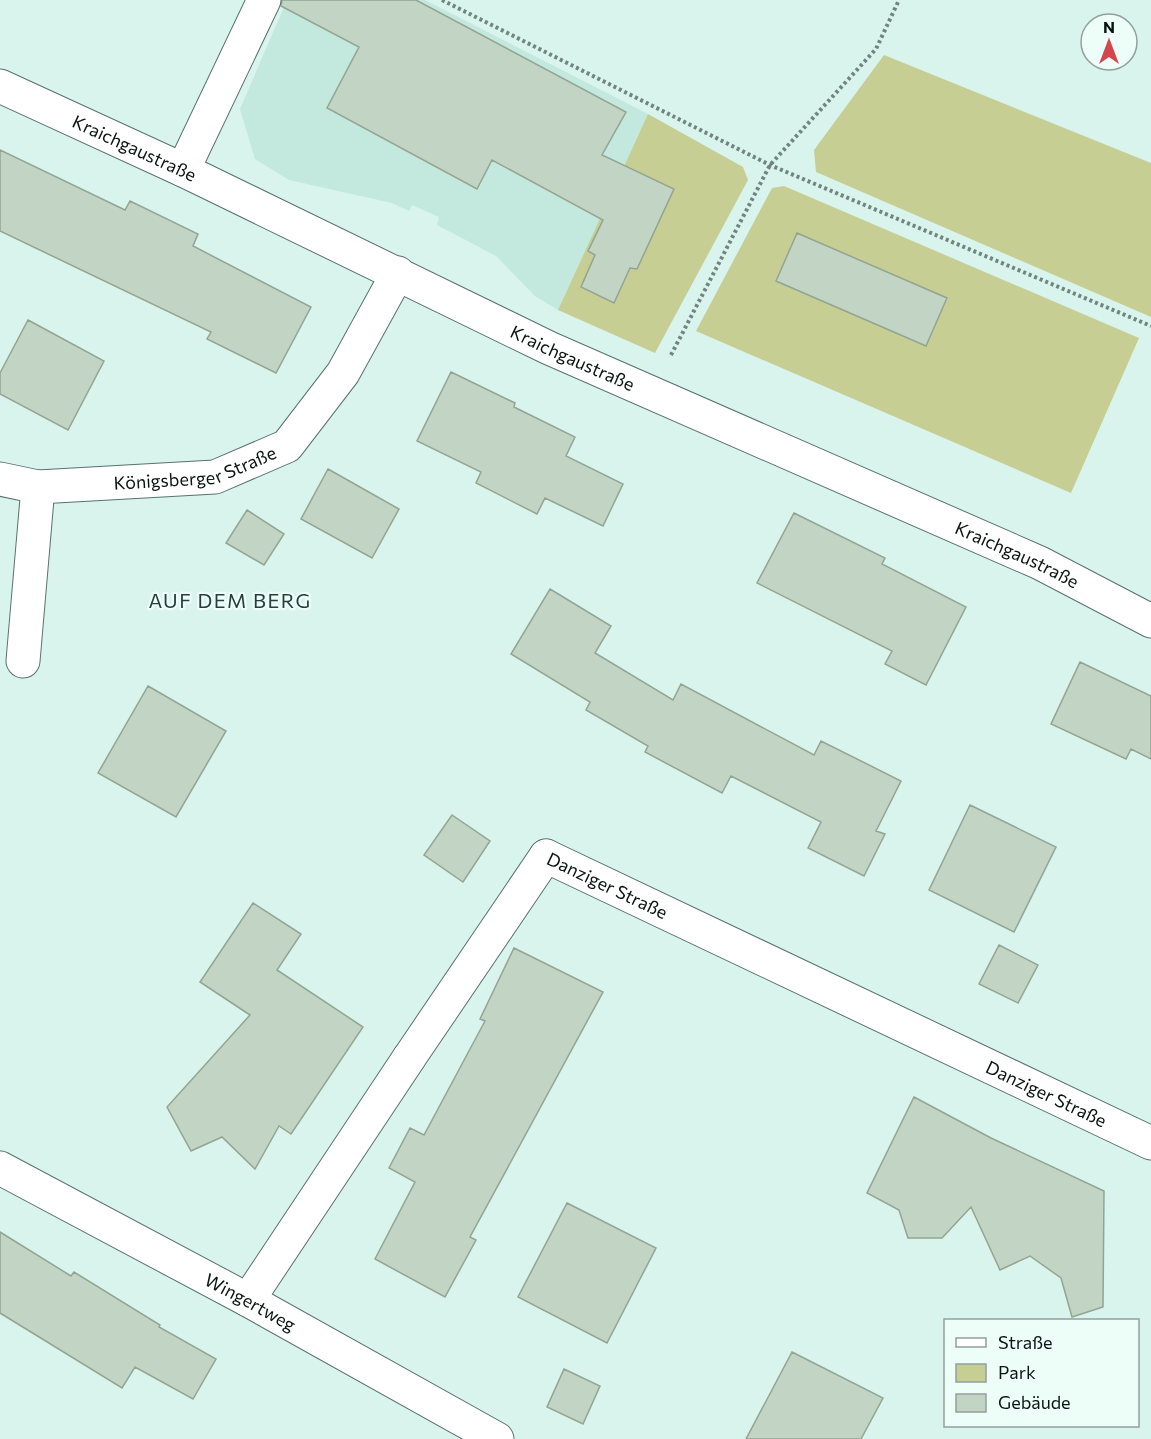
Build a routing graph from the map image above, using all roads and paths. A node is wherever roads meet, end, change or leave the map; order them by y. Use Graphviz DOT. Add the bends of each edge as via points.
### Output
graph roads {
  1 [pos="264,0"];
  2 [pos="442,0"];
  3 [pos="898,0"];
  4 [pos="0,86"];
  5 [pos="770,165"];
  6 [pos="183,170"];
  7 [pos="398,273"];
  8 [pos="1151,326"];
  9 [pos="651,393"];
  10 [pos="0,479"];
  11 [pos="39,487"];
  12 [pos="1151,621"];
  13 [pos="23,661"];
  14 [pos="1151,1143"];
  15 [pos="0,1168"];
  16 [pos="248,1300"];
  17 [pos="497,1439"];
  1 -- 6 [label="street"];
  2 -- 5 [label="path"];
  3 -- 5 [label="path" via="876,49"];
  4 -- 6 [label="street, Kraichgaustraße"];
  5 -- 8 [label="path"];
  5 -- 9 [label="path"];
  6 -- 7 [label="street, Kraichgaustraße"];
  7 -- 9 [label="street, Kraichgaustraße" via="549,348"];
  7 -- 11 [label="street, Königsberger Straße" via="343,373 287,446 215,477"];
  9 -- 12 [label="street, Kraichgaustraße" via="1040,563"];
  10 -- 11 [label="street, Königsberger Straße"];
  11 -- 13 [label="street"];
  14 -- 16 [label="street, Danziger Straße" via="546,856"];
  15 -- 16 [label="street, Wingertweg"];
  16 -- 17 [label="street, Wingertweg"];
}
